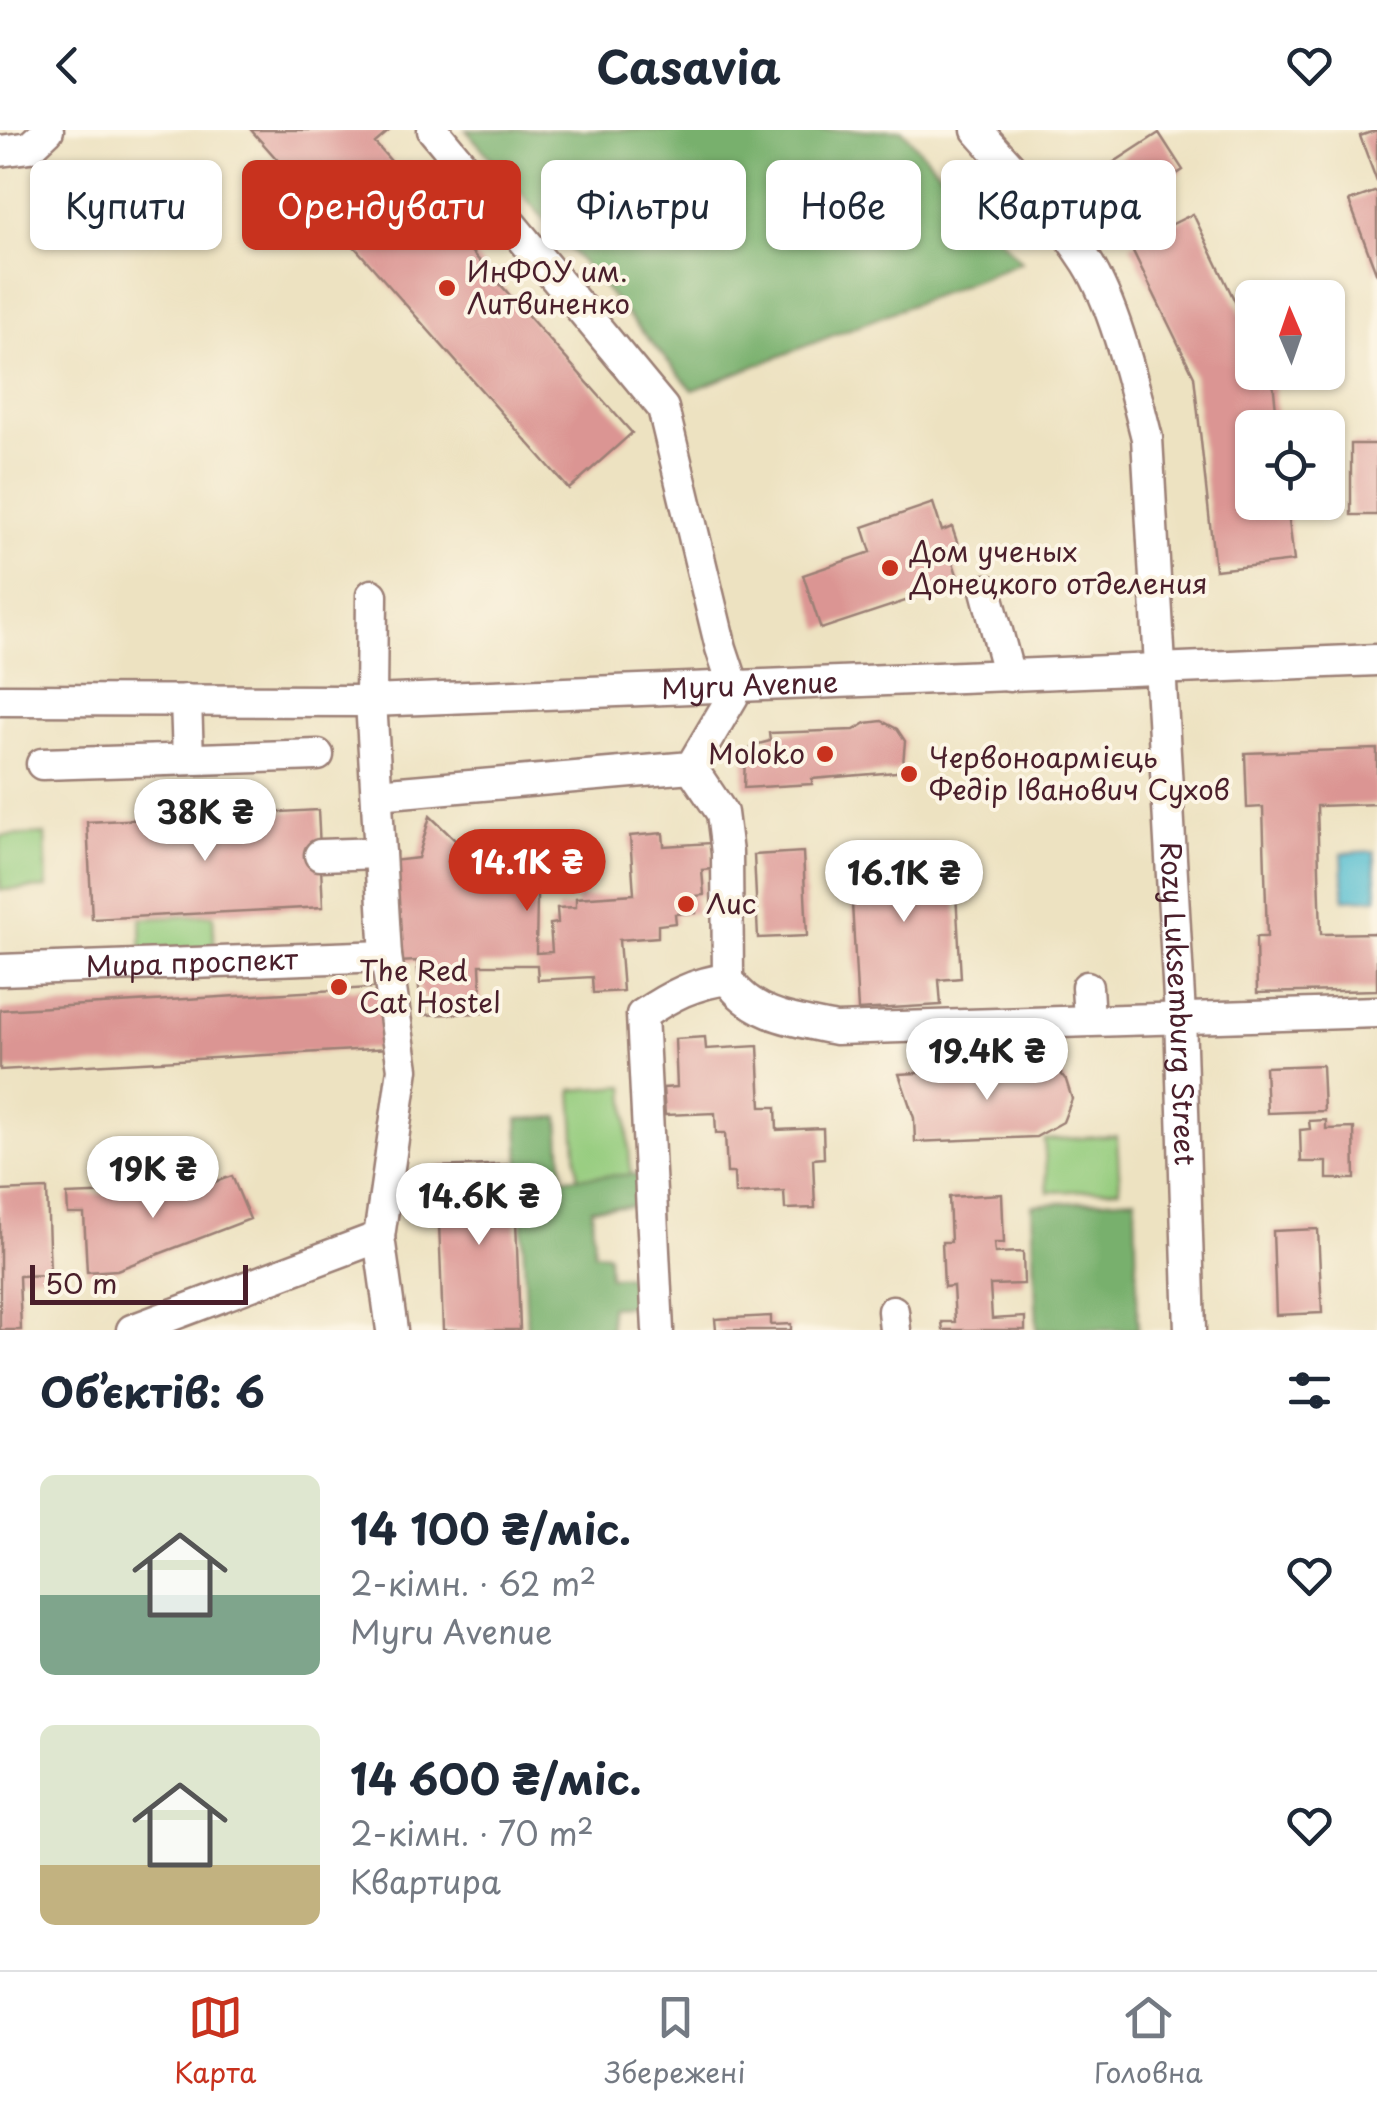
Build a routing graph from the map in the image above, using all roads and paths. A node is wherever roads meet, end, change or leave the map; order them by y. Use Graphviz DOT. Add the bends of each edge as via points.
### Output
graph roads {
  1 [pos="48,130"];
  2 [pos="433,130"];
  3 [pos="977,130"];
  4 [pos="0,151"];
  5 [pos="986,590"];
  6 [pos="372,596"];
  7 [pos="1377,660"];
  8 [pos="1162,670"];
  9 [pos="1009,676"];
  10 [pos="734,688"];
  11 [pos="0,700"];
  12 [pos="186,700"];
  13 [pos="370,701"];
  14 [pos="318,755"];
  15 [pos="188,759"];
  16 [pos="42,764"];
  17 [pos="690,767"];
  18 [pos="377,794"];
  19 [pos="380,853"];
  20 [pos="320,855"];
  21 [pos="386,956"];
  22 [pos="0,970"];
  23 [pos="728,979"];
  24 [pos="1087,987"];
  25 [pos="1377,1012"];
  26 [pos="1180,1016"];
  27 [pos="1089,1019"];
  28 [pos="380,1237"];
  29 [pos="132,1330"];
  30 [pos="392,1330"];
  31 [pos="658,1330"];
  32 [pos="1190,1330"];
  1 -- 4 [label="street" via="30,146"];
  2 -- 10 [label="street" via="663,408"];
  3 -- 8 [label="street, Rozy Luksemburg Street" via="1088,264 1122,346 1147,438"];
  5 -- 9 [label="street"];
  6 -- 13 [label="street"];
  7 -- 8 [label="street, Myru Avenue"];
  8 -- 9 [label="street, Myru Avenue"];
  8 -- 26 [label="street, Rozy Luksemburg Street"];
  9 -- 10 [label="street, Myru Avenue"];
  10 -- 13 [label="street, Myru Avenue"];
  10 -- 17 [label="street"];
  11 -- 12 [label="street, Myru Avenue"];
  12 -- 13 [label="street, Myru Avenue"];
  12 -- 15 [label="street"];
  13 -- 18 [label="street"];
  14 -- 15 [label="street"];
  15 -- 16 [label="street"];
  17 -- 18 [label="street"];
  17 -- 23 [label="street" via="722,814"];
  18 -- 19 [label="street"];
  19 -- 20 [label="street"];
  19 -- 21 [label="street"];
  21 -- 22 [label="street, Мира проспект"];
  21 -- 28 [label="street" via="403,1069"];
  23 -- 27 [label="street" via="752,1006 836,1030"];
  23 -- 31 [label="street" via="702,982 642,1015"];
  24 -- 27 [label="street"];
  25 -- 26 [label="street"];
  26 -- 27 [label="street"];
  26 -- 32 [label="street, Rozy Luksemburg Street"];
  28 -- 29 [label="street"];
  28 -- 30 [label="street"];
}
